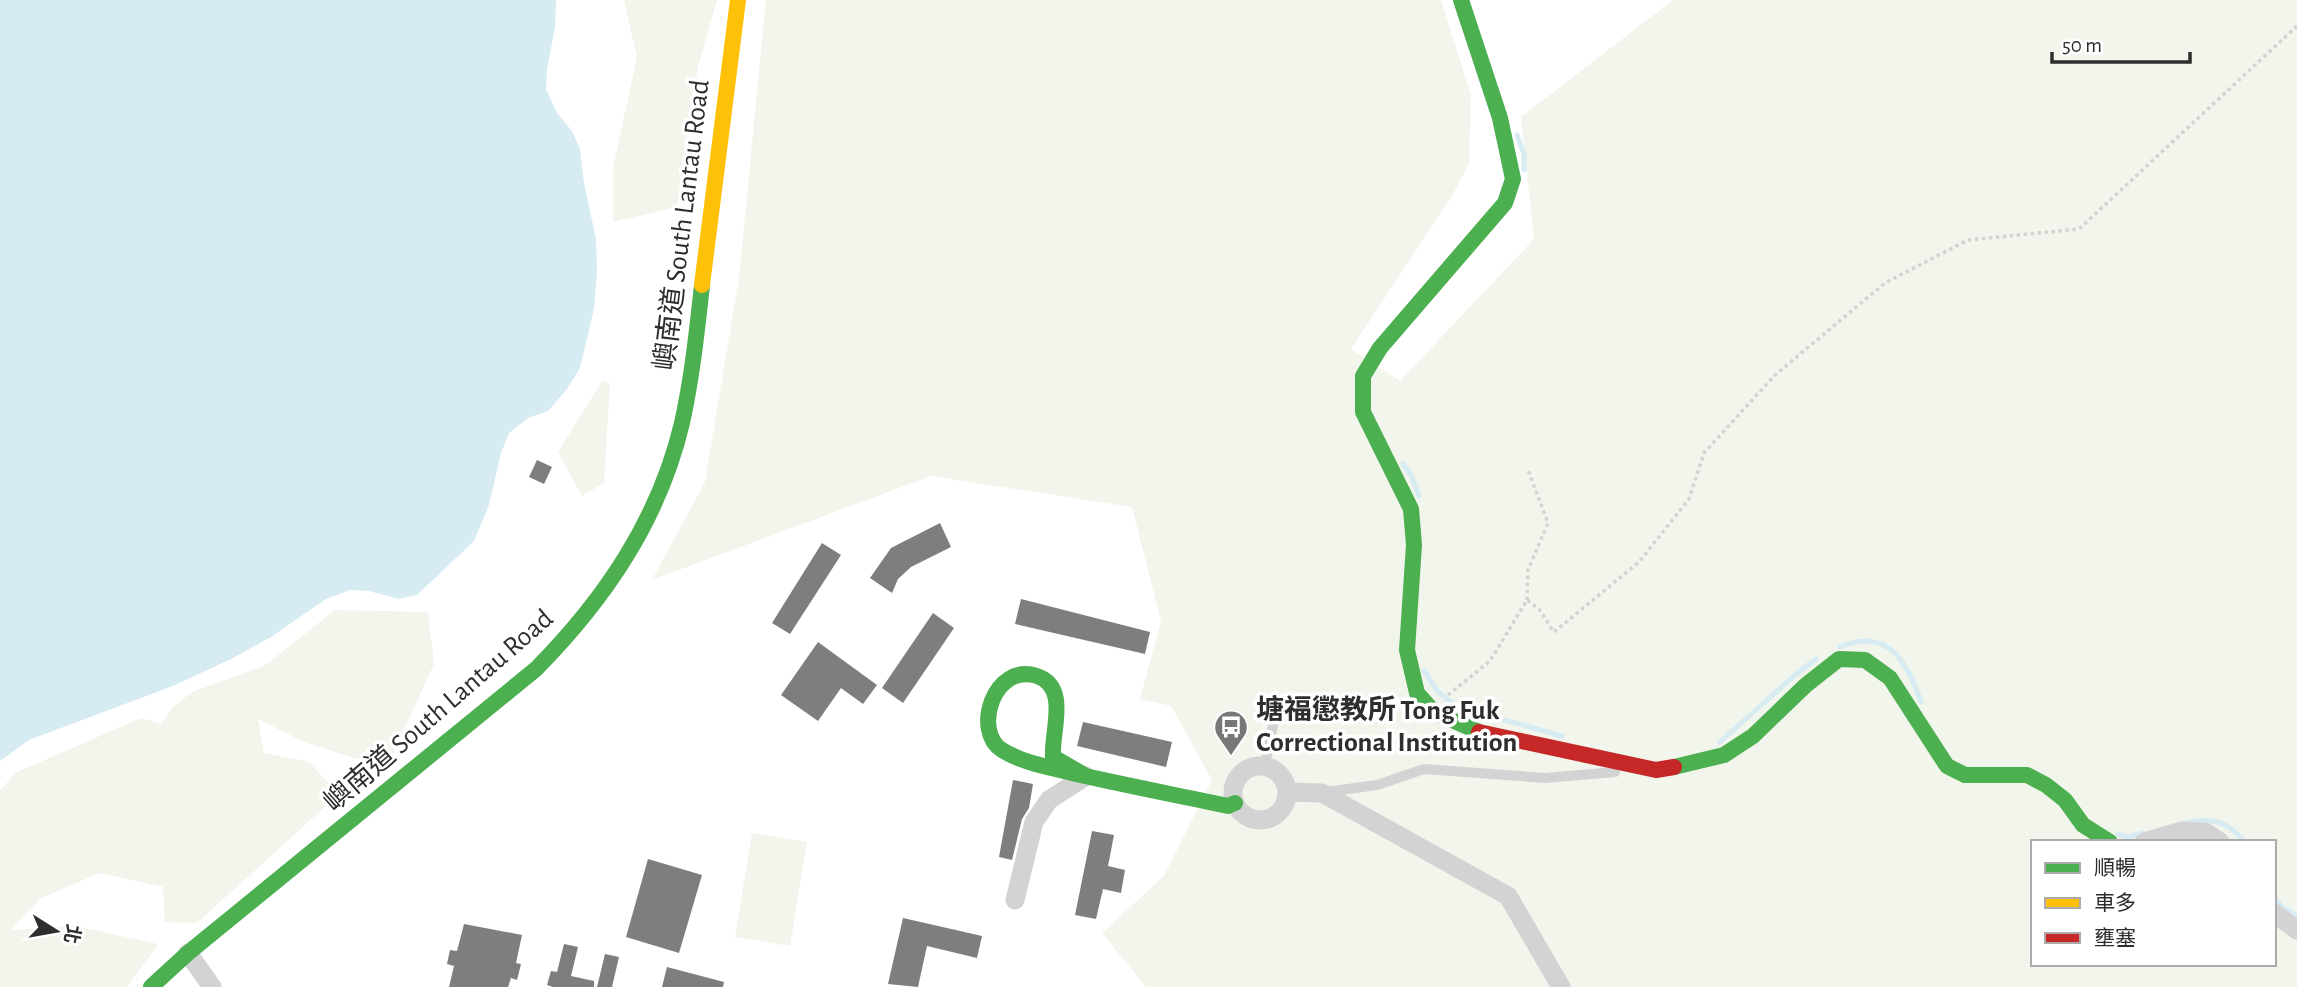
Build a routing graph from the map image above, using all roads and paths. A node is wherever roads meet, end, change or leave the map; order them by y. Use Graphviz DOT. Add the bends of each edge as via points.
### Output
graph roads {
  1 [pos="738,0"];
  2 [pos="1461,0"];
  3 [pos="2297,26"];
  4 [pos="1528,470"];
  5 [pos="1527,600"];
  6 [pos="1451,691"];
  7 [pos="1277,705"];
  8 [pos="1265,765"];
  9 [pos="1656,770"];
  10 [pos="1086,776"];
  11 [pos="1288,792"];
  12 [pos="1322,793"];
  13 [pos="1235,803"];
  14 [pos="2107,840"];
  15 [pos="2151,840"];
  16 [pos="2217,840"];
  17 [pos="1016,900"];
  18 [pos="2276,914"];
  19 [pos="2297,930"];
  20 [pos="188,953"];
  21 [pos="151,987"];
  22 [pos="212,987"];
  23 [pos="1560,987"];
  1 -- 20 [label="street, 嶼南道 South Lantau Road" via="687,396 666,478 634,547 587,616 536,669"];
  2 -- 9 [label="street" via="1500,118 1513,179 1505,203 1380,348 1363,376 1363,412 1411,509 1415,545 1407,650 1417,692 1434,712 1481,733"];
  3 -- 5 [label="path" via="2079,229 1968,240 1885,283 1775,375 1704,453 1689,499 1639,562 1554,632"];
  4 -- 5 [label="path" via="1548,523 1528,570"];
  5 -- 6 [label="path" via="1490,661"];
  7 -- 8 [label="lane"];
  8 -- 11 [label="street" via="1281,774"];
  8 -- 13 [label="street" via="1242,772 1233,786"];
  9 -- 12 [label="lane" via="1545,778 1424,769 1377,785"];
  9 -- 14 [label="street" via="1724,754 1753,736 1839,659 1865,660 1890,678 1947,766 1965,775 2027,775 2065,800 2083,825"];
  10 -- 10 [label="street" via="1037,764 996,746 989,730 989,712 999,690 1012,677 1035,675 1051,686 1058,705 1050,747 1053,757"];
  10 -- 13 [label="street" via="1228,806"];
  10 -- 17 [label="street" via="1049,800 1034,822"];
  11 -- 12 [label="street"];
  11 -- 13 [label="street" via="1283,808 1261,820 1245,816"];
  12 -- 23 [label="street" via="1508,896"];
  15 -- 16 [label="street" via="2181,831 2205,832"];
  18 -- 19 [label="street"];
  20 -- 21 [label="street, 嶼南道 South Lantau Road"];
  20 -- 22 [label="street"];
}
